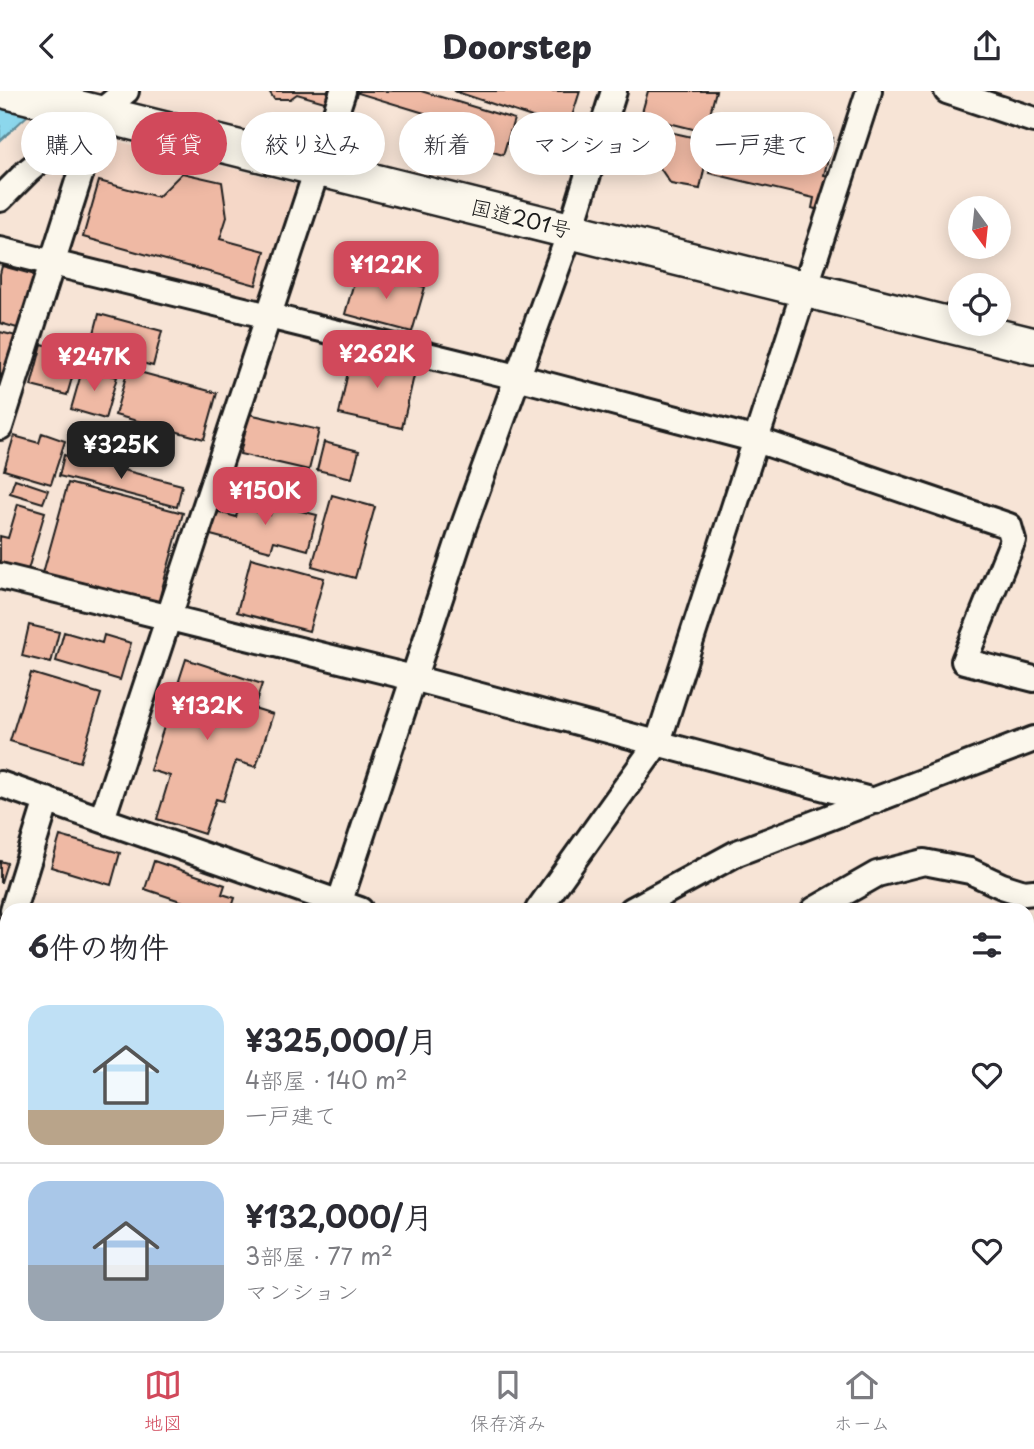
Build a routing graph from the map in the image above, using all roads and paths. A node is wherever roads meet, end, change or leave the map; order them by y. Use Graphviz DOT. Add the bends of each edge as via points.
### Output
graph roads {
  1 [pos="8,91"];
  2 [pos="343,91"];
  3 [pos="614,91"];
  4 [pos="869,91"];
  5 [pos="947,91"];
  6 [pos="100,103"];
  7 [pos="336,112"];
  8 [pos="1034,120"];
  9 [pos="241,145"];
  10 [pos="314,175"];
  11 [pos="348,175"];
  12 [pos="0,199"];
  13 [pos="570,232"];
  14 [pos="0,250"];
  15 [pos="52,262"];
  16 [pos="807,288"];
  17 [pos="268,316"];
  18 [pos="1034,346"];
  19 [pos="517,377"];
  20 [pos="0,427"];
  21 [pos="757,440"];
  22 [pos="0,576"];
  23 [pos="169,617"];
  24 [pos="413,678"];
  25 [pos="1034,679"];
  26 [pos="1034,739"];
  27 [pos="658,741"];
  28 [pos="0,784"];
  29 [pos="47,800"];
  30 [pos="874,801"];
  31 [pos="102,819"];
  32 [pos="1034,892"];
  33 [pos="15,903"];
  34 [pos="332,903"];
  35 [pos="347,903"];
  36 [pos="543,903"];
  37 [pos="645,903"];
  38 [pos="826,903"];
  1 -- 6 [label="highway, 国道201号"];
  2 -- 7 [label="street"];
  3 -- 13 [label="street"];
  4 -- 16 [label="street"];
  5 -- 8 [label="street"];
  6 -- 9 [label="highway, 国道201号"];
  6 -- 12 [label="street"];
  6 -- 15 [label="street"];
  10 -- 17 [label="street"];
  11 -- 13 [label="highway, 国道201号"];
  13 -- 16 [label="highway, 国道201号"];
  13 -- 19 [label="street"];
  14 -- 15 [label="street"];
  15 -- 17 [label="street"];
  15 -- 20 [label="street"];
  16 -- 18 [label="highway, 国道201号"];
  16 -- 21 [label="street"];
  17 -- 19 [label="street"];
  17 -- 23 [label="street"];
  19 -- 21 [label="street"];
  19 -- 24 [label="street"];
  21 -- 25 [label="street" via="1009,526 1013,540 964,661"];
  21 -- 27 [label="street"];
  22 -- 23 [label="street"];
  23 -- 24 [label="street"];
  23 -- 31 [label="street"];
  24 -- 27 [label="street"];
  24 -- 35 [label="street"];
  26 -- 30 [label="street"];
  27 -- 30 [label="street"];
  27 -- 36 [label="street"];
  28 -- 29 [label="street"];
  29 -- 31 [label="street"];
  29 -- 33 [label="street"];
  30 -- 37 [label="street" via="737,853"];
  31 -- 34 [label="street"];
  32 -- 38 [label="street" via="1024,893 970,871 924,862 877,874"];
}
